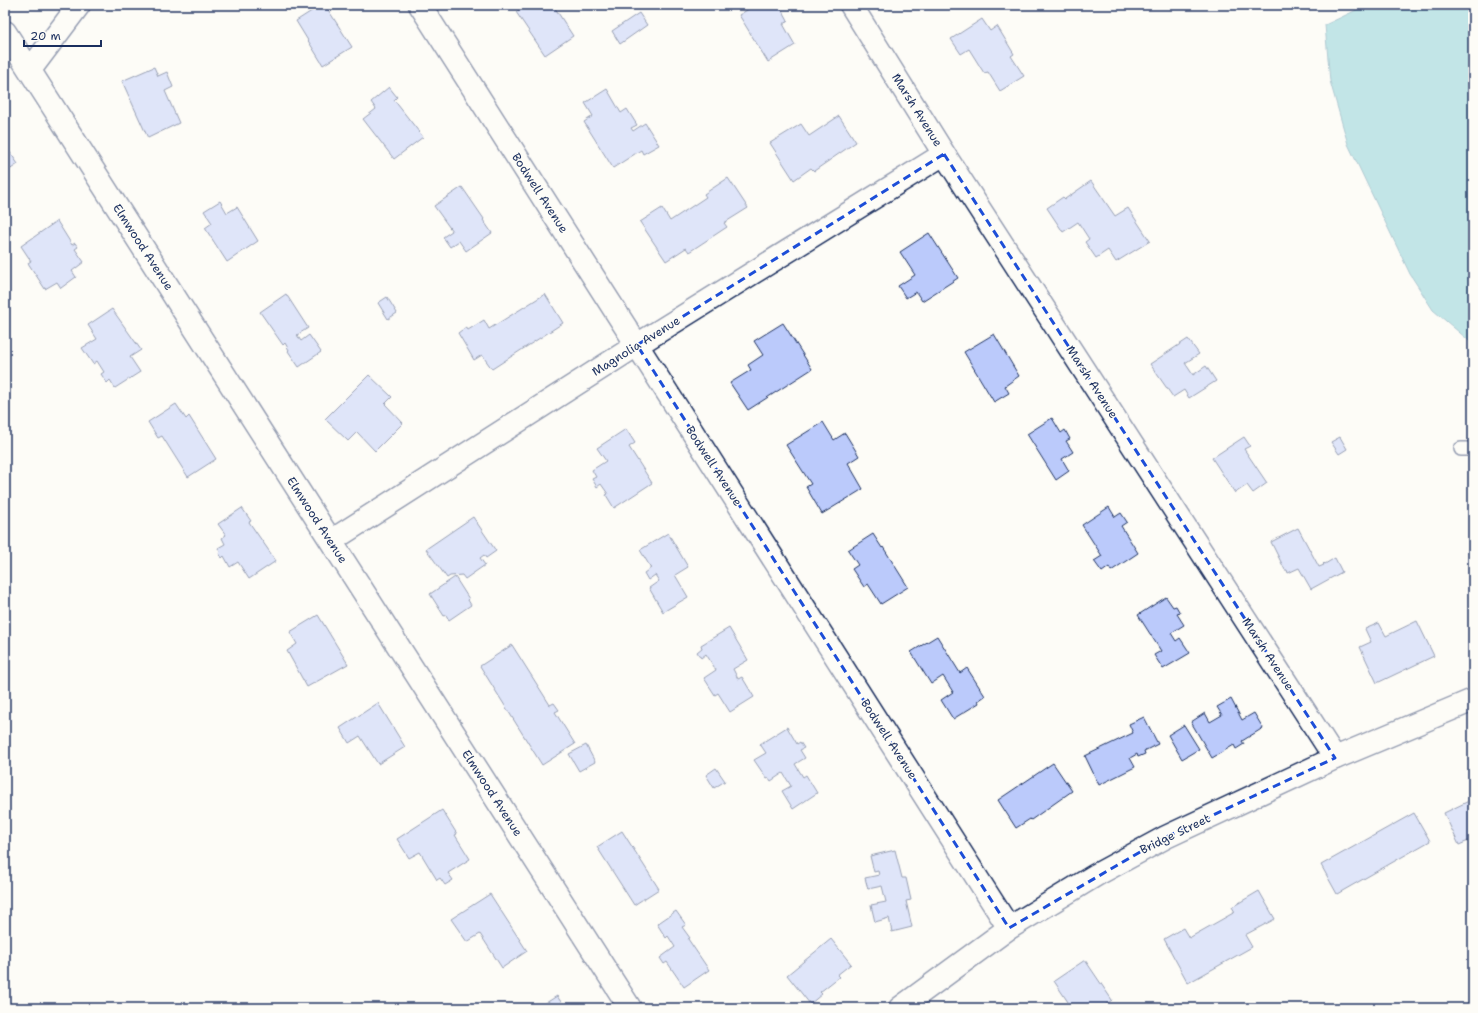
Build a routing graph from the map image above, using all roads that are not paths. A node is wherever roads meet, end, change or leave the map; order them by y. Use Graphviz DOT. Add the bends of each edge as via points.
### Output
graph roads {
  1 [pos="79,5"];
  2 [pos="420,5"];
  3 [pos="851,5"];
  4 [pos="5,32"];
  5 [pos="30,70"];
  6 [pos="944,154"];
  7 [pos="637,345"];
  8 [pos="331,541"];
  9 [pos="1473,700"];
  10 [pos="1335,758"];
  11 [pos="1009,928"];
  12 [pos="630,1008"];
  13 [pos="900,1008"];
  1 -- 5 [label="street"];
  2 -- 7 [label="street, Bodwell Avenue"];
  3 -- 6 [label="street, Marsh Avenue"];
  4 -- 5 [label="street, Elmwood Avenue"];
  5 -- 8 [label="street, Elmwood Avenue"];
  6 -- 7 [label="street, Magnolia Avenue"];
  6 -- 10 [label="street, Marsh Avenue"];
  7 -- 8 [label="street, Magnolia Avenue"];
  7 -- 11 [label="street, Bodwell Avenue"];
  8 -- 12 [label="street, Elmwood Avenue"];
  9 -- 10 [label="street, Bridge Street"];
  10 -- 11 [label="street, Bridge Street" via="1166,837 1096,875"];
  11 -- 13 [label="street, Bridge Street"];
}
